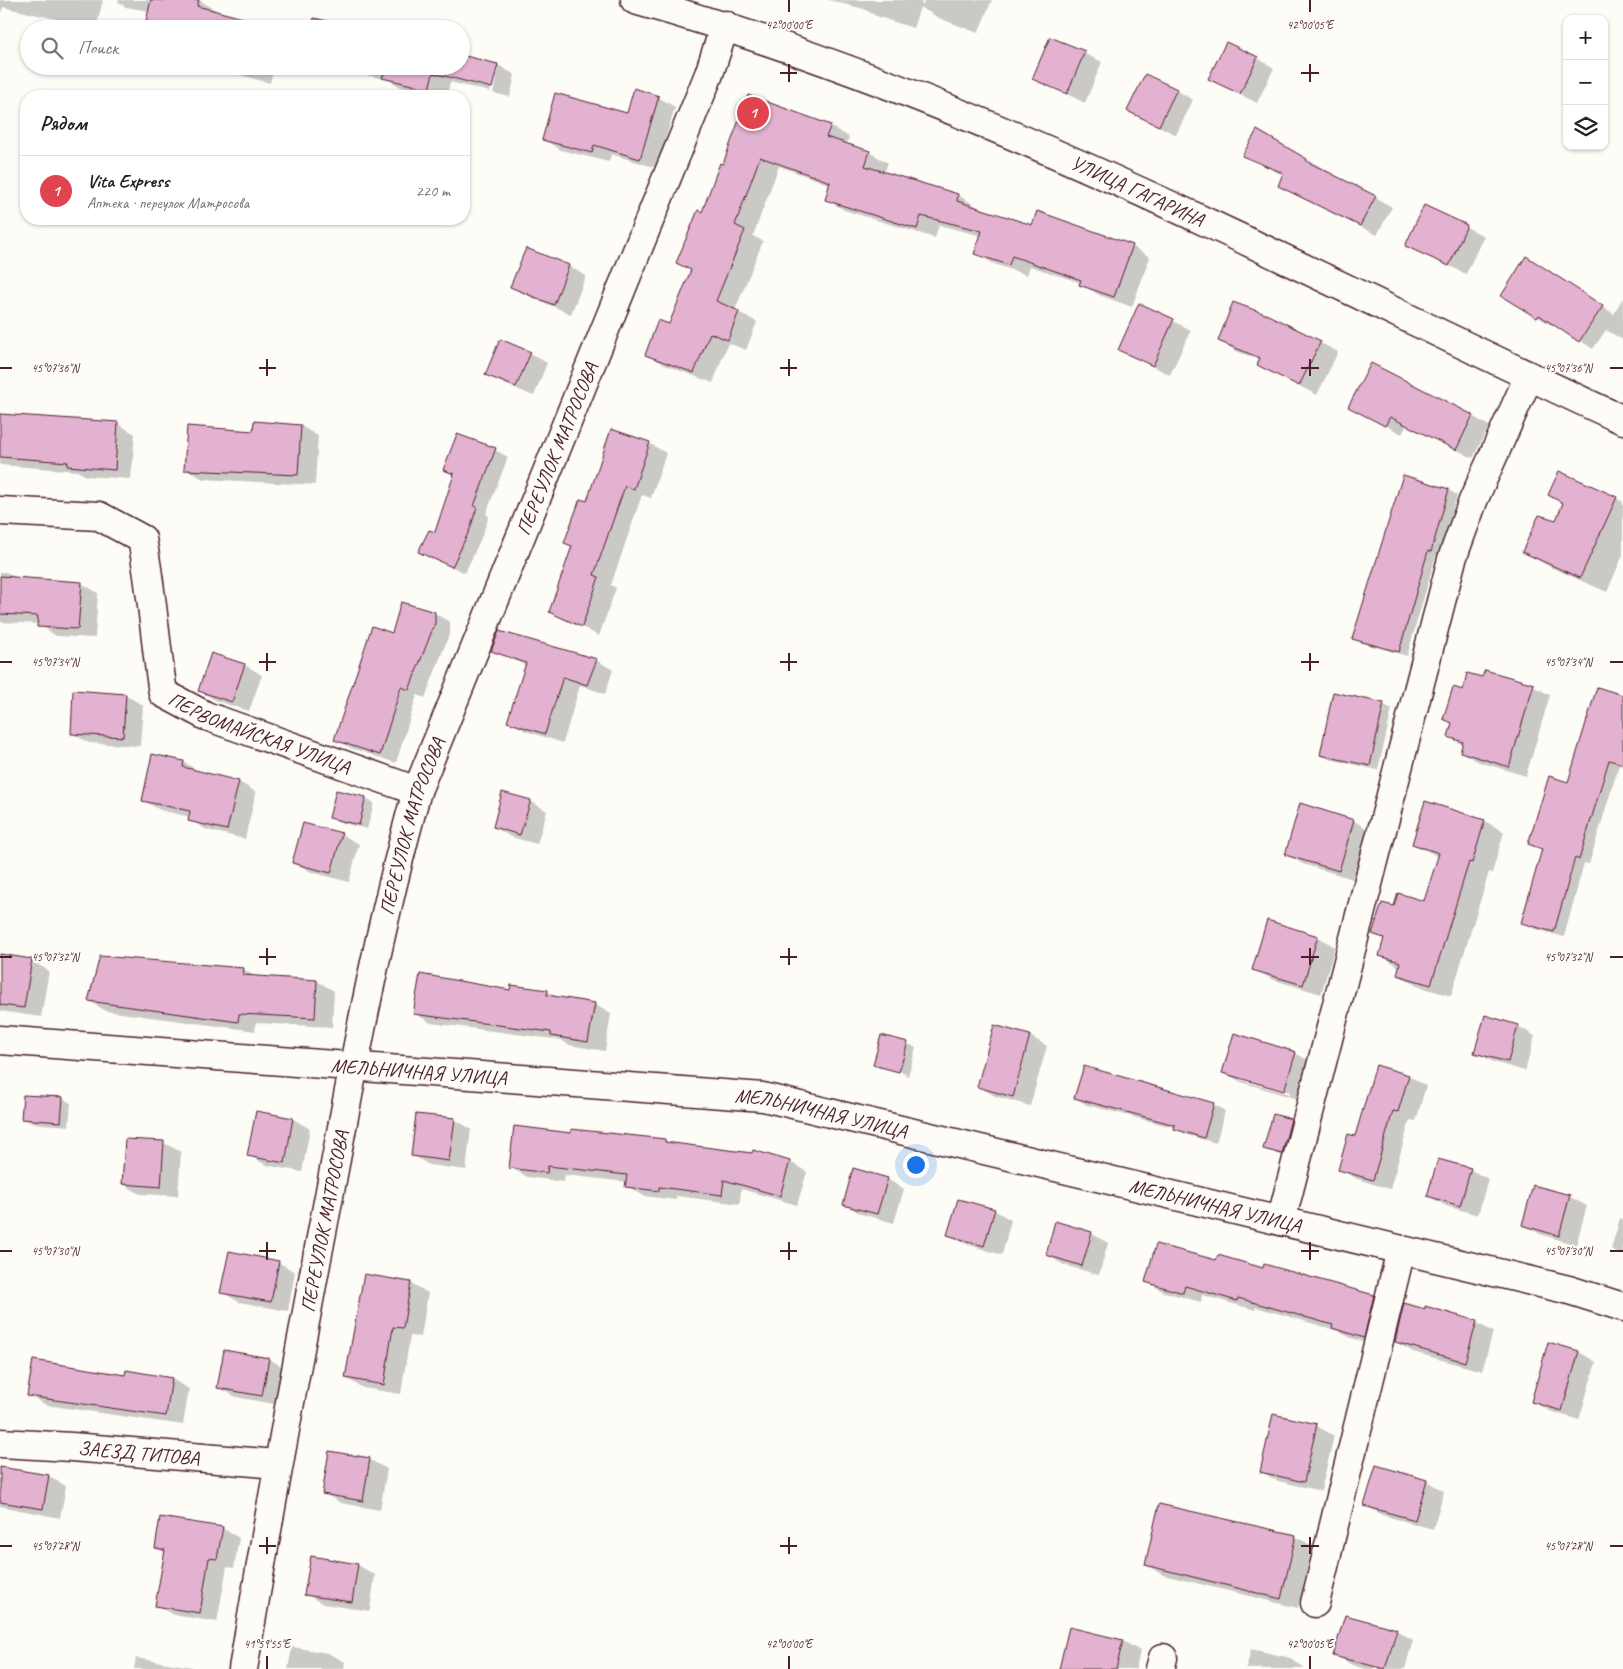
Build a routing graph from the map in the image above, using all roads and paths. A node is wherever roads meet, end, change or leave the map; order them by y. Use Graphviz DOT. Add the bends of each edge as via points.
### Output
graph roads {
  1 [pos="634,0"];
  2 [pos="726,25"];
  3 [pos="1529,376"];
  4 [pos="1623,420"];
  5 [pos="0,511"];
  6 [pos="417,791"];
  7 [pos="0,1040"];
  8 [pos="354,1065"];
  9 [pos="1281,1221"];
  10 [pos="1401,1250"];
  11 [pos="1623,1307"];
  12 [pos="0,1443"];
  13 [pos="277,1464"];
  14 [pos="1316,1603"];
  15 [pos="243,1669"];
  1 -- 2 [label="street, УЛИЦА ГАГАРИНА"];
  2 -- 3 [label="street, УЛИЦА ГАГАРИНА" via="893,87 1092,168"];
  2 -- 6 [label="street, ПЕРЕУЛОК МАТРОСОВА" via="709,74"];
  3 -- 4 [label="street, УЛИЦА ГАГАРИНА"];
  3 -- 9 [label="street" via="1473,501 1452,559"];
  5 -- 6 [label="street, ПЕРВОМАЙСКАЯ УЛИЦА" via="99,516 142,539 163,693 206,716"];
  6 -- 8 [label="street, ПЕРЕУЛОК МАТРОСОВА" via="393,878"];
  7 -- 8 [label="street, МЕЛЬНИЧНАЯ УЛИЦА"];
  8 -- 9 [label="street, МЕЛЬНИЧНАЯ УЛИЦА" via="763,1097"];
  8 -- 13 [label="street, ПЕРЕУЛОК МАТРОСОВА"];
  9 -- 10 [label="street, МЕЛЬНИЧНАЯ УЛИЦА"];
  10 -- 11 [label="street, МЕЛЬНИЧНАЯ УЛИЦА" via="1569,1290"];
  10 -- 14 [label="street"];
  12 -- 13 [label="street, ЗАЕЗД ТИТОВА"];
  13 -- 15 [label="street, ПЕРЕУЛОК МАТРОСОВА"];
}
